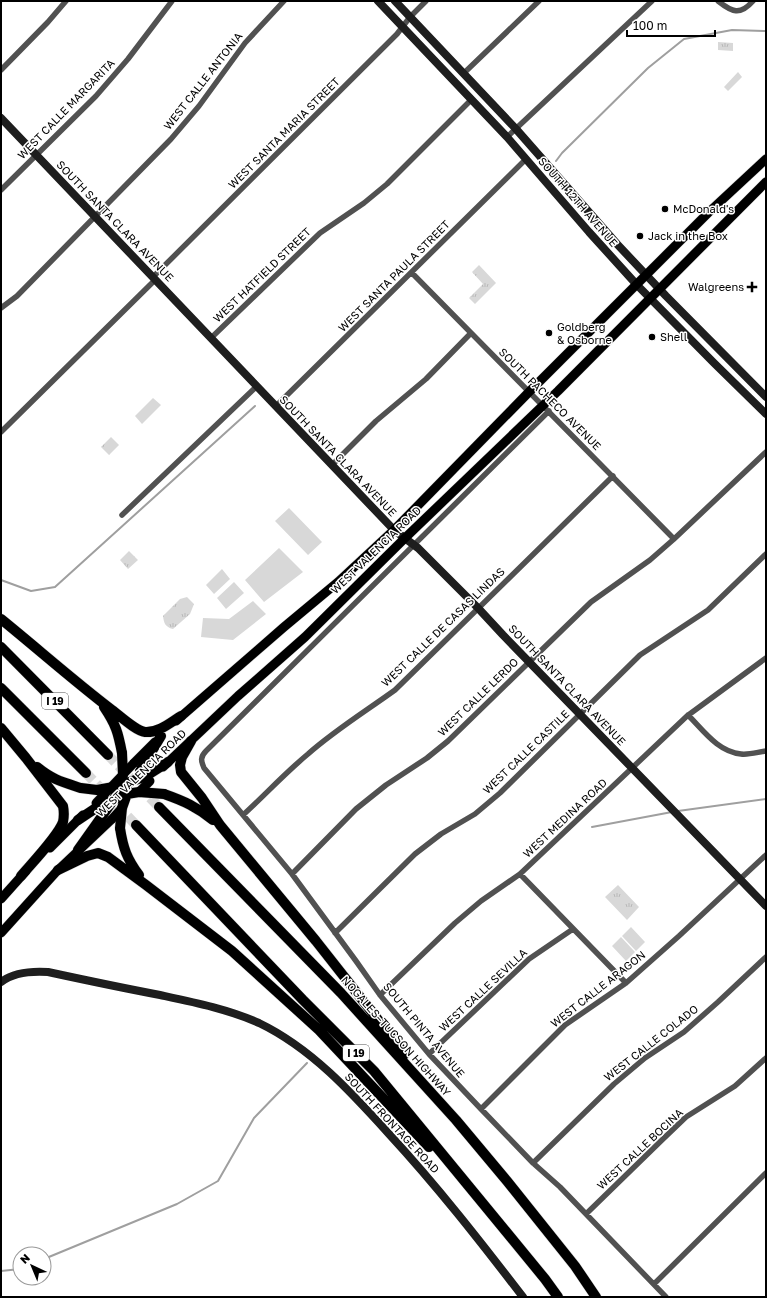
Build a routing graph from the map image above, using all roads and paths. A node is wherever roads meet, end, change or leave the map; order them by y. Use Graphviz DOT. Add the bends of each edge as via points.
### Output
graph roads {
  1 [pos="66,1"];
  2 [pos="172,1"];
  3 [pos="284,1"];
  4 [pos="378,1"];
  5 [pos="395,1"];
  6 [pos="426,1"];
  7 [pos="539,1"];
  8 [pos="652,1"];
  9 [pos="718,1"];
  10 [pos="753,1"];
  11 [pos="410,17"];
  12 [pos="403,27"];
  13 [pos="1,70"];
  14 [pos="464,73"];
  15 [pos="471,100"];
  16 [pos="1,118"];
  17 [pos="516,129"];
  18 [pos="507,137"];
  19 [pos="36,155"];
  20 [pos="526,159"];
  21 [pos="766,159"];
  22 [pos="543,179"];
  23 [pos="766,182"];
  24 [pos="564,183"];
  25 [pos="1,190"];
  26 [pos="94,216"];
  27 [pos="412,273"];
  28 [pos="647,275"];
  29 [pos="154,278"];
  30 [pos="637,285"];
  31 [pos="659,289"];
  32 [pos="650,298"];
  33 [pos="1,308"];
  34 [pos="470,333"];
  35 [pos="211,338"];
  36 [pos="257,386"];
  37 [pos="529,392"];
  38 [pos="766,397"];
  39 [pos="276,406"];
  40 [pos="546,409"];
  41 [pos="766,414"];
  42 [pos="1,432"];
  43 [pos="766,452"];
  44 [pos="332,465"];
  45 [pos="613,476"];
  46 [pos="122,515"];
  47 [pos="394,530"];
  48 [pos="405,538"];
  49 [pos="674,539"];
  50 [pos="415,545"];
  51 [pos="766,554"];
  52 [pos="478,608"];
  53 [pos="1,619"];
  54 [pos="1,647"];
  55 [pos="766,658"];
  56 [pos="528,661"];
  57 [pos="1,688"];
  58 [pos="98,699"];
  59 [pos="580,714"];
  60 [pos="688,715"];
  61 [pos="181,716"];
  62 [pos="1,728"];
  63 [pos="161,736"];
  64 [pos="191,741"];
  65 [pos="206,751"];
  66 [pos="766,751"];
  67 [pos="108,755"];
  68 [pos="26,758"];
  69 [pos="168,762"];
  70 [pos="632,768"];
  71 [pos="86,773"];
  72 [pos="142,773"];
  73 [pos="123,775"];
  74 [pos="133,781"];
  75 [pos="115,787"];
  76 [pos="139,792"];
  77 [pos="127,794"];
  78 [pos="114,799"];
  79 [pos="159,807"];
  80 [pos="122,808"];
  81 [pos="103,810"];
  82 [pos="243,816"];
  83 [pos="78,820"];
  84 [pos="136,825"];
  85 [pos="220,825"];
  86 [pos="78,850"];
  87 [pos="766,855"];
  88 [pos="58,870"];
  89 [pos="292,874"];
  90 [pos="520,874"];
  91 [pos="21,876"];
  92 [pos="740,879"];
  93 [pos="146,884"];
  94 [pos="1,898"];
  95 [pos="766,906"];
  96 [pos="573,929"];
  97 [pos="335,933"];
  98 [pos="1,934"];
  99 [pos="766,957"];
  100 [pos="1,982"];
  101 [pos="626,983"];
  102 [pos="380,996"];
  103 [pos="429,1054"];
  104 [pos="766,1058"];
  105 [pos="480,1109"];
  106 [pos="456,1120"];
  107 [pos="533,1163"];
  108 [pos="766,1173"];
  109 [pos="586,1214"];
  110 [pos="492,1215"];
  111 [pos="654,1284"];
  112 [pos="523,1297"];
  113 [pos="558,1297"];
  114 [pos="596,1297"];
  115 [pos="666,1297"];
  1 -- 13 [label="street"];
  2 -- 19 [label="street, WEST CALLE MARGARITA" via="96,96"];
  3 -- 26 [label="street, WEST CALLE ANTONIA" via="245,43 199,106 171,139"];
  4 -- 12 [label="street, SOUTH 12TH AVENUE"];
  5 -- 11 [label="street, SOUTH 12TH AVENUE"];
  6 -- 11 [label="street, WEST SANTA MARIA STREET"];
  7 -- 14 [label="street"];
  8 -- 17 [label="street"];
  9 -- 10 [label="street" via="736,12 746,8"];
  11 -- 12 [label="street, WEST SANTA MARIA STREET"];
  11 -- 14 [label="street, SOUTH 12TH AVENUE"];
  12 -- 15 [label="street, SOUTH 12TH AVENUE"];
  12 -- 29 [label="street, WEST SANTA MARIA STREET"];
  14 -- 17 [label="street, SOUTH 12TH AVENUE"];
  15 -- 18 [label="street, SOUTH 12TH AVENUE"];
  15 -- 35 [label="street, WEST HATFIELD STREET" via="386,184 364,203 320,233"];
  16 -- 19 [label="street, SOUTH SANTA CLARA AVENUE"];
  17 -- 18 [label="street"];
  17 -- 24 [label="street, SOUTH 12TH AVENUE"];
  18 -- 20 [label="street, SOUTH 12TH AVENUE"];
  19 -- 25 [label="street, WEST CALLE MARGARITA"];
  19 -- 26 [label="street, SOUTH SANTA CLARA AVENUE"];
  20 -- 22 [label="street, SOUTH 12TH AVENUE"];
  20 -- 27 [label="street, WEST SANTA PAULA STREET"];
  21 -- 28 [label="main road, WEST VALENCIA ROAD"];
  22 -- 24 [label="street" via="557,186"];
  22 -- 30 [label="street, SOUTH 12TH AVENUE"];
  23 -- 31 [label="main road, WEST VALENCIA ROAD"];
  24 -- 28 [label="street, SOUTH 12TH AVENUE" via="608,235"];
  26 -- 29 [label="street, SOUTH SANTA CLARA AVENUE"];
  26 -- 33 [label="street, WEST CALLE ANTONIA" via="17,296"];
  27 -- 34 [label="street, SOUTH PACHECO AVENUE"];
  27 -- 39 [label="street, WEST SANTA PAULA STREET"];
  28 -- 30 [label="main road, WEST VALENCIA ROAD"];
  28 -- 31 [label="street, SOUTH 12TH AVENUE"];
  29 -- 35 [label="street, SOUTH SANTA CLARA AVENUE"];
  29 -- 42 [label="street, WEST SANTA MARIA STREET"];
  30 -- 32 [label="street, SOUTH 12TH AVENUE"];
  30 -- 37 [label="main road, WEST VALENCIA ROAD"];
  31 -- 32 [label="main road, WEST VALENCIA ROAD"];
  31 -- 38 [label="street, SOUTH 12TH AVENUE"];
  32 -- 40 [label="main road, WEST VALENCIA ROAD" via="558,392"];
  32 -- 41 [label="street, SOUTH 12TH AVENUE"];
  34 -- 37 [label="street, SOUTH PACHECO AVENUE"];
  34 -- 44 [label="street" via="426,379 376,421"];
  35 -- 36 [label="street, SOUTH SANTA CLARA AVENUE"];
  36 -- 39 [label="street, SOUTH SANTA CLARA AVENUE"];
  36 -- 46 [label="street"];
  37 -- 40 [label="street, SOUTH PACHECO AVENUE"];
  37 -- 47 [label="main road, WEST VALENCIA ROAD"];
  39 -- 44 [label="street, SOUTH SANTA CLARA AVENUE"];
  40 -- 45 [label="street, SOUTH PACHECO AVENUE"];
  40 -- 48 [label="main road, WEST VALENCIA ROAD"];
  40 -- 50 [label="street, WEST VALENCIA ROAD"];
  43 -- 49 [label="street, WEST CALLE LERDO"];
  44 -- 47 [label="street, SOUTH SANTA CLARA AVENUE"];
  45 -- 49 [label="street, SOUTH PACHECO AVENUE"];
  45 -- 52 [label="street, WEST CALLE DE CASAS LINDAS"];
  47 -- 48 [label="street, SOUTH SANTA CLARA AVENUE"];
  47 -- 61 [label="main road, WEST VALENCIA ROAD" via="338,582"];
  48 -- 50 [label="street, SOUTH SANTA CLARA AVENUE"];
  48 -- 64 [label="main road, WEST VALENCIA ROAD" via="305,637"];
  49 -- 56 [label="street, WEST CALLE LERDO" via="650,560 591,602"];
  50 -- 52 [label="street, SOUTH SANTA CLARA AVENUE"];
  50 -- 65 [label="street, WEST VALENCIA ROAD"];
  51 -- 59 [label="street, WEST CALLE CASTILE" via="708,610 640,655"];
  52 -- 56 [label="street, SOUTH SANTA CLARA AVENUE"];
  52 -- 82 [label="street, WEST CALLE DE CASAS LINDAS" via="394,690 307,754"];
  53 -- 58 [label="highway"];
  54 -- 67 [label="highway, I 19"];
  55 -- 60 [label="street, WEST MEDINA ROAD"];
  56 -- 59 [label="street, SOUTH SANTA CLARA AVENUE"];
  56 -- 89 [label="street, WEST CALLE LERDO" via="448,741 356,809"];
  57 -- 71 [label="highway, I 19"];
  58 -- 61 [label="highway" via="144,732 161,729"];
  58 -- 73 [label="highway, bridge" via="118,732"];
  59 -- 70 [label="street, SOUTH SANTA CLARA AVENUE"];
  59 -- 97 [label="street, WEST CALLE CASTILE" via="475,814 441,834 415,854"];
  60 -- 66 [label="street" via="716,743 730,752 742,755"];
  60 -- 70 [label="street, WEST MEDINA ROAD"];
  61 -- 63 [label="main road, WEST VALENCIA ROAD"];
  62 -- 68 [label="highway"];
  63 -- 72 [label="highway"];
  64 -- 69 [label="main road, WEST VALENCIA ROAD"];
  64 -- 85 [label="highway" via="182,756 181,772"];
  65 -- 82 [label="street, SOUTH PINTA AVENUE" via="201,756 204,768"];
  68 -- 75 [label="highway, bridge" via="59,782 97,790"];
  68 -- 91 [label="highway" via="63,806 64,813 58,832"];
  69 -- 72 [label="highway"];
  70 -- 90 [label="street, WEST MEDINA ROAD"];
  70 -- 92 [label="street, SOUTH SANTA CLARA AVENUE"];
  72 -- 73 [label="main road, WEST VALENCIA ROAD, bridge"];
  72 -- 74 [label="highway, bridge"];
  72 -- 76 [label="main road, WEST VALENCIA ROAD, bridge"];
  73 -- 75 [label="highway, bridge"];
  74 -- 75 [label="highway, bridge"];
  74 -- 77 [label="highway, bridge"];
  75 -- 78 [label="highway, bridge"];
  75 -- 81 [label="main road, WEST VALENCIA ROAD, bridge"];
  76 -- 77 [label="highway, bridge"];
  76 -- 80 [label="main road, WEST VALENCIA ROAD, bridge"];
  76 -- 85 [label="highway, bridge" via="164,794 186,802"];
  77 -- 78 [label="highway, bridge"];
  77 -- 80 [label="highway, bridge"];
  78 -- 81 [label="highway, bridge"];
  79 -- 106 [label="highway, NOGALES–TUCSON HIGHWAY / I 19" via="341,993"];
  80 -- 81 [label="main road, WEST VALENCIA ROAD, bridge"];
  80 -- 93 [label="highway, bridge" via="120,828 126,856"];
  81 -- 83 [label="highway"];
  81 -- 86 [label="highway"];
  82 -- 89 [label="street, SOUTH PINTA AVENUE"];
  83 -- 91 [label="main road"];
  84 -- 110 [label="highway, I 19" via="374,1071"];
  85 -- 106 [label="highway"];
  86 -- 88 [label="main road"];
  87 -- 92 [label="street, WEST CALLE ARAGON"];
  88 -- 93 [label="highway" via="87,856 98,854 108,857"];
  88 -- 98 [label="main road"];
  89 -- 97 [label="street, SOUTH PINTA AVENUE"];
  90 -- 96 [label="street"];
  90 -- 102 [label="street, WEST MEDINA ROAD" via="455,923"];
  91 -- 94 [label="main road"];
  92 -- 95 [label="street, SOUTH SANTA CLARA AVENUE"];
  92 -- 101 [label="street, WEST CALLE ARAGON"];
  93 -- 110 [label="highway" via="232,951 319,1030"];
  96 -- 101 [label="street"];
  96 -- 103 [label="street, WEST CALLE SEVILLA" via="529,959"];
  97 -- 102 [label="street, SOUTH PINTA AVENUE"];
  99 -- 107 [label="street, WEST CALLE COLADO" via="684,1032 645,1058 614,1084"];
  100 -- 112 [label="street, SOUTH FRONTAGE ROAD" via="18,974 48,972 205,1005 241,1016 274,1031 318,1062 373,1116 451,1204"];
  101 -- 105 [label="street, WEST CALLE ARAGON" via="565,1025"];
  102 -- 103 [label="street, SOUTH PINTA AVENUE"];
  103 -- 105 [label="street, SOUTH PINTA AVENUE"];
  104 -- 109 [label="street, WEST CALLE BOCINA" via="735,1086 686,1118"];
  105 -- 107 [label="street, SOUTH PINTA AVENUE"];
  106 -- 114 [label="highway, NOGALES–TUCSON HIGHWAY / I 19" via="576,1266"];
  107 -- 109 [label="street, SOUTH PINTA AVENUE"];
  108 -- 111 [label="street"];
  109 -- 111 [label="street, SOUTH PINTA AVENUE"];
  110 -- 113 [label="highway, I 19"];
  111 -- 115 [label="street, SOUTH PINTA AVENUE"];
}
